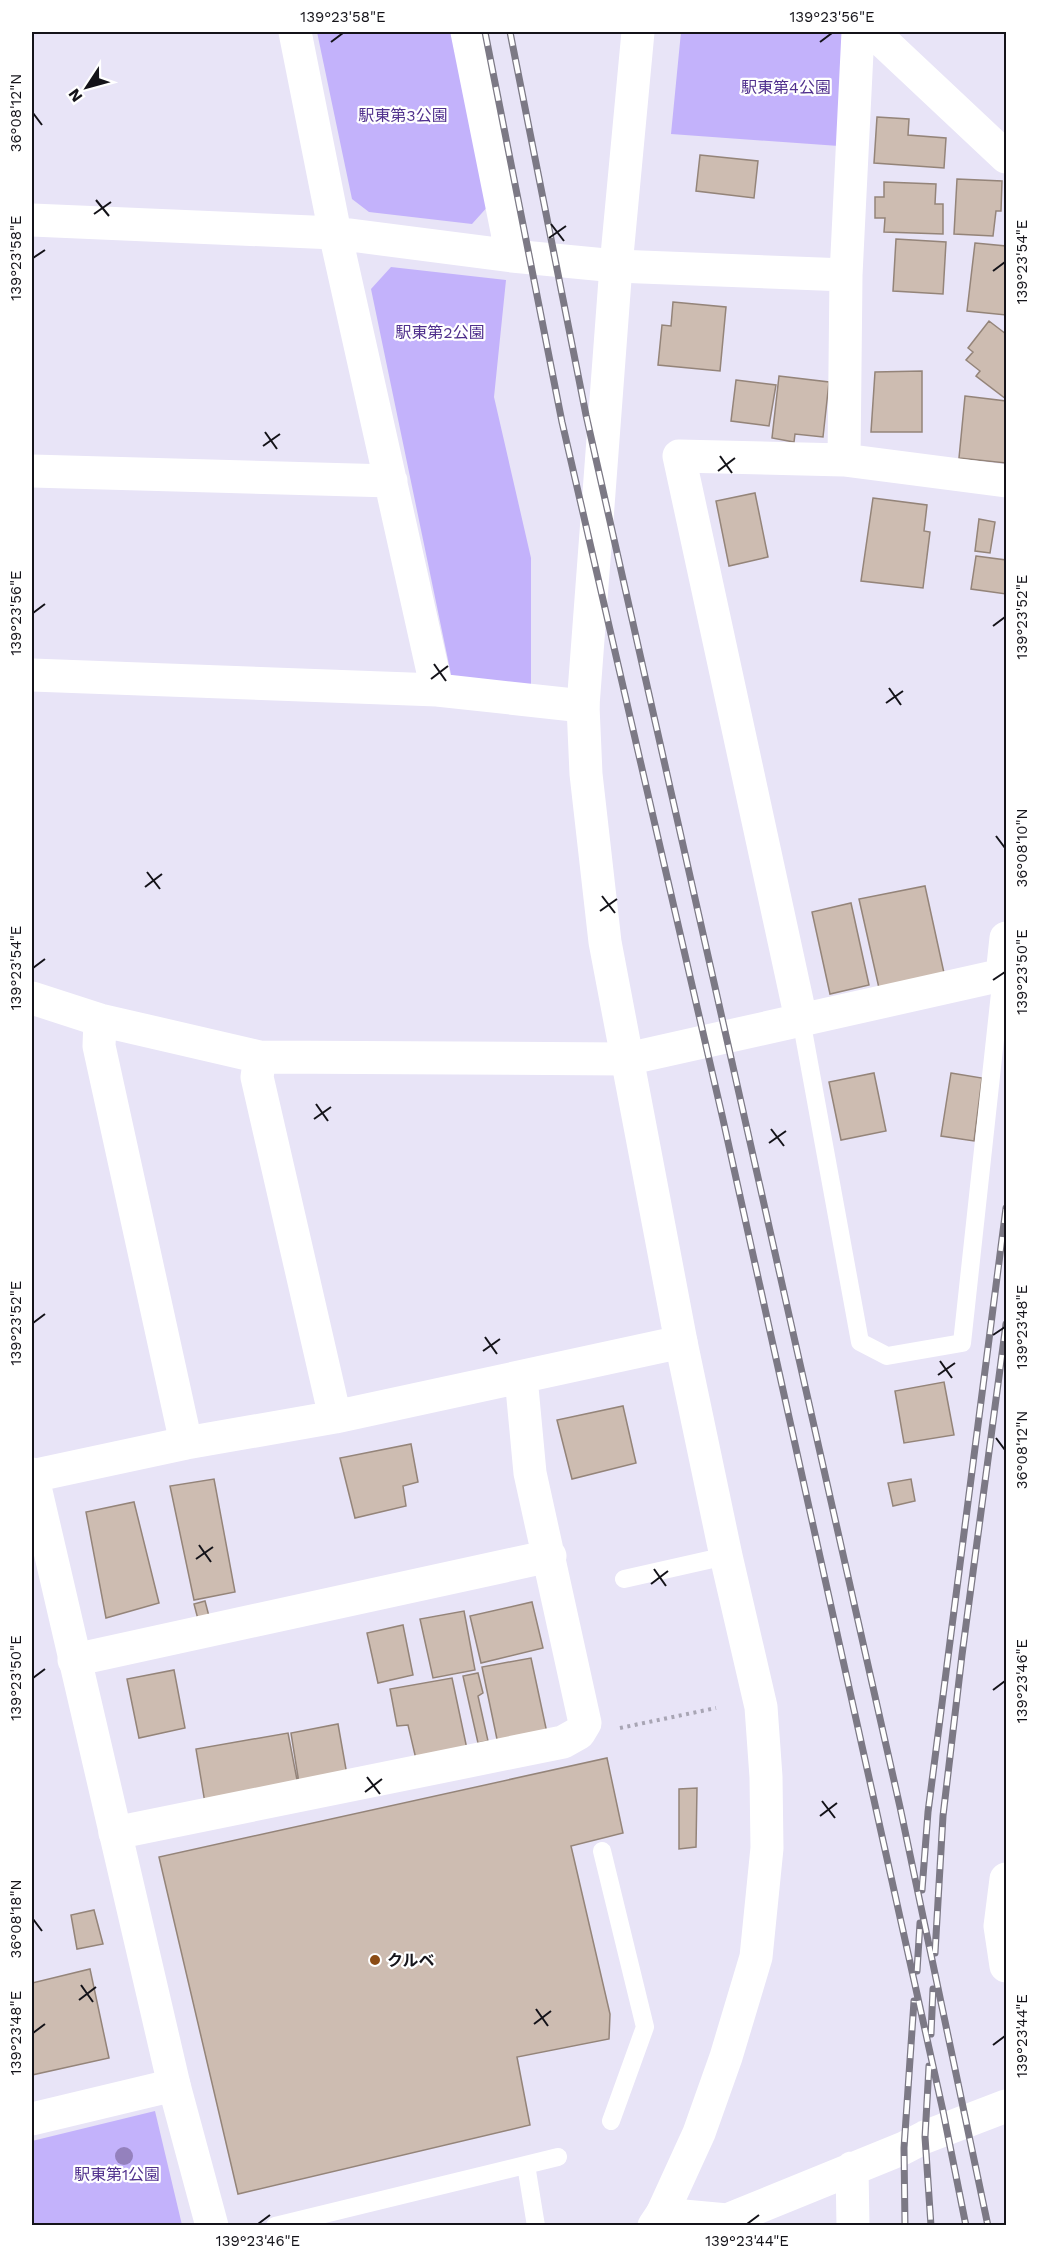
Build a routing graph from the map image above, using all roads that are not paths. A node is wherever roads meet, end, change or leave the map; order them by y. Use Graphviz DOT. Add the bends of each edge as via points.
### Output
graph roads {
  1 [pos="296,32"];
  2 [pos="467,32"];
  3 [pos="638,32"];
  4 [pos="858,32"];
  5 [pos="873,32"];
  6 [pos="1006,157"];
  7 [pos="32,219"];
  8 [pos="335,233"];
  9 [pos="512,256"];
  10 [pos="616,266"];
  11 [pos="846,275"];
  12 [pos="844,460"];
  13 [pos="32,471"];
  14 [pos="392,480"];
  15 [pos="1006,481"];
  16 [pos="32,675"];
  17 [pos="437,690"];
  18 [pos="583,706"];
  19 [pos="1006,938"];
  20 [pos="1002,975"];
  21 [pos="32,998"];
  22 [pos="801,1019"];
  23 [pos="100,1020"];
  24 [pos="260,1057"];
  25 [pos="627,1059"];
  26 [pos="681,1342"];
  27 [pos="521,1377"];
  28 [pos="335,1417"];
  29 [pos="186,1443"];
  30 [pos="32,1475"];
  31 [pos="550,1556"];
  32 [pos="726,1556"];
  33 [pos="624,1579"];
  34 [pos="74,1660"];
  35 [pos="115,1833"];
  36 [pos="602,1851"];
  37 [pos="1006,1879"];
  38 [pos="1006,1966"];
  39 [pos="174,2085"];
  40 [pos="1006,2106"];
  41 [pos="32,2119"];
  42 [pos="611,2121"];
  43 [pos="558,2157"];
  44 [pos="526,2165"];
  45 [pos="852,2168"];
  46 [pos="658,2220"];
  47 [pos="212,2226"];
  48 [pos="275,2226"];
  49 [pos="536,2226"];
  50 [pos="853,2226"];
  1 -- 8 [label="street"];
  2 -- 9 [label="street"];
  3 -- 10 [label="street"];
  4 -- 11 [label="street"];
  5 -- 6 [label="street"];
  7 -- 8 [label="street"];
  8 -- 9 [label="street"];
  8 -- 14 [label="street"];
  9 -- 10 [label="street"];
  10 -- 11 [label="street"];
  10 -- 18 [label="street"];
  11 -- 12 [label="street"];
  12 -- 15 [label="street"];
  12 -- 22 [label="street" via="679,456"];
  13 -- 14 [label="street"];
  14 -- 17 [label="street"];
  16 -- 17 [label="street"];
  17 -- 18 [label="street"];
  18 -- 25 [label="street" via="586,774 605,942"];
  19 -- 20 [label="street"];
  20 -- 22 [label="street"];
  20 -- 22 [label="lane" via="962,1343 887,1356 860,1342"];
  21 -- 23 [label="street"];
  22 -- 25 [label="street"];
  23 -- 24 [label="street"];
  23 -- 29 [label="street" via="99,1046"];
  24 -- 25 [label="street"];
  24 -- 28 [label="street" via="257,1077"];
  25 -- 26 [label="street"];
  26 -- 27 [label="street"];
  26 -- 32 [label="street"];
  27 -- 28 [label="street"];
  27 -- 31 [label="street" via="530,1473"];
  28 -- 29 [label="street"];
  29 -- 30 [label="street"];
  30 -- 34 [label="street"];
  31 -- 34 [label="street"];
  31 -- 35 [label="street" via="585,1723 579,1733 563,1742"];
  32 -- 33 [label="lane"];
  32 -- 46 [label="street" via="761,1707 767,1848 756,1957 699,2133"];
  34 -- 35 [label="street"];
  35 -- 39 [label="street"];
  36 -- 42 [label="lane" via="645,2027"];
  37 -- 38 [label="street" via="1000,1926"];
  39 -- 41 [label="street"];
  39 -- 47 [label="street"];
  40 -- 45 [label="street"];
  43 -- 44 [label="lane"];
  44 -- 48 [label="lane"];
  44 -- 49 [label="lane"];
  45 -- 46 [label="street" via="727,2220"];
  45 -- 50 [label="street"];
}
